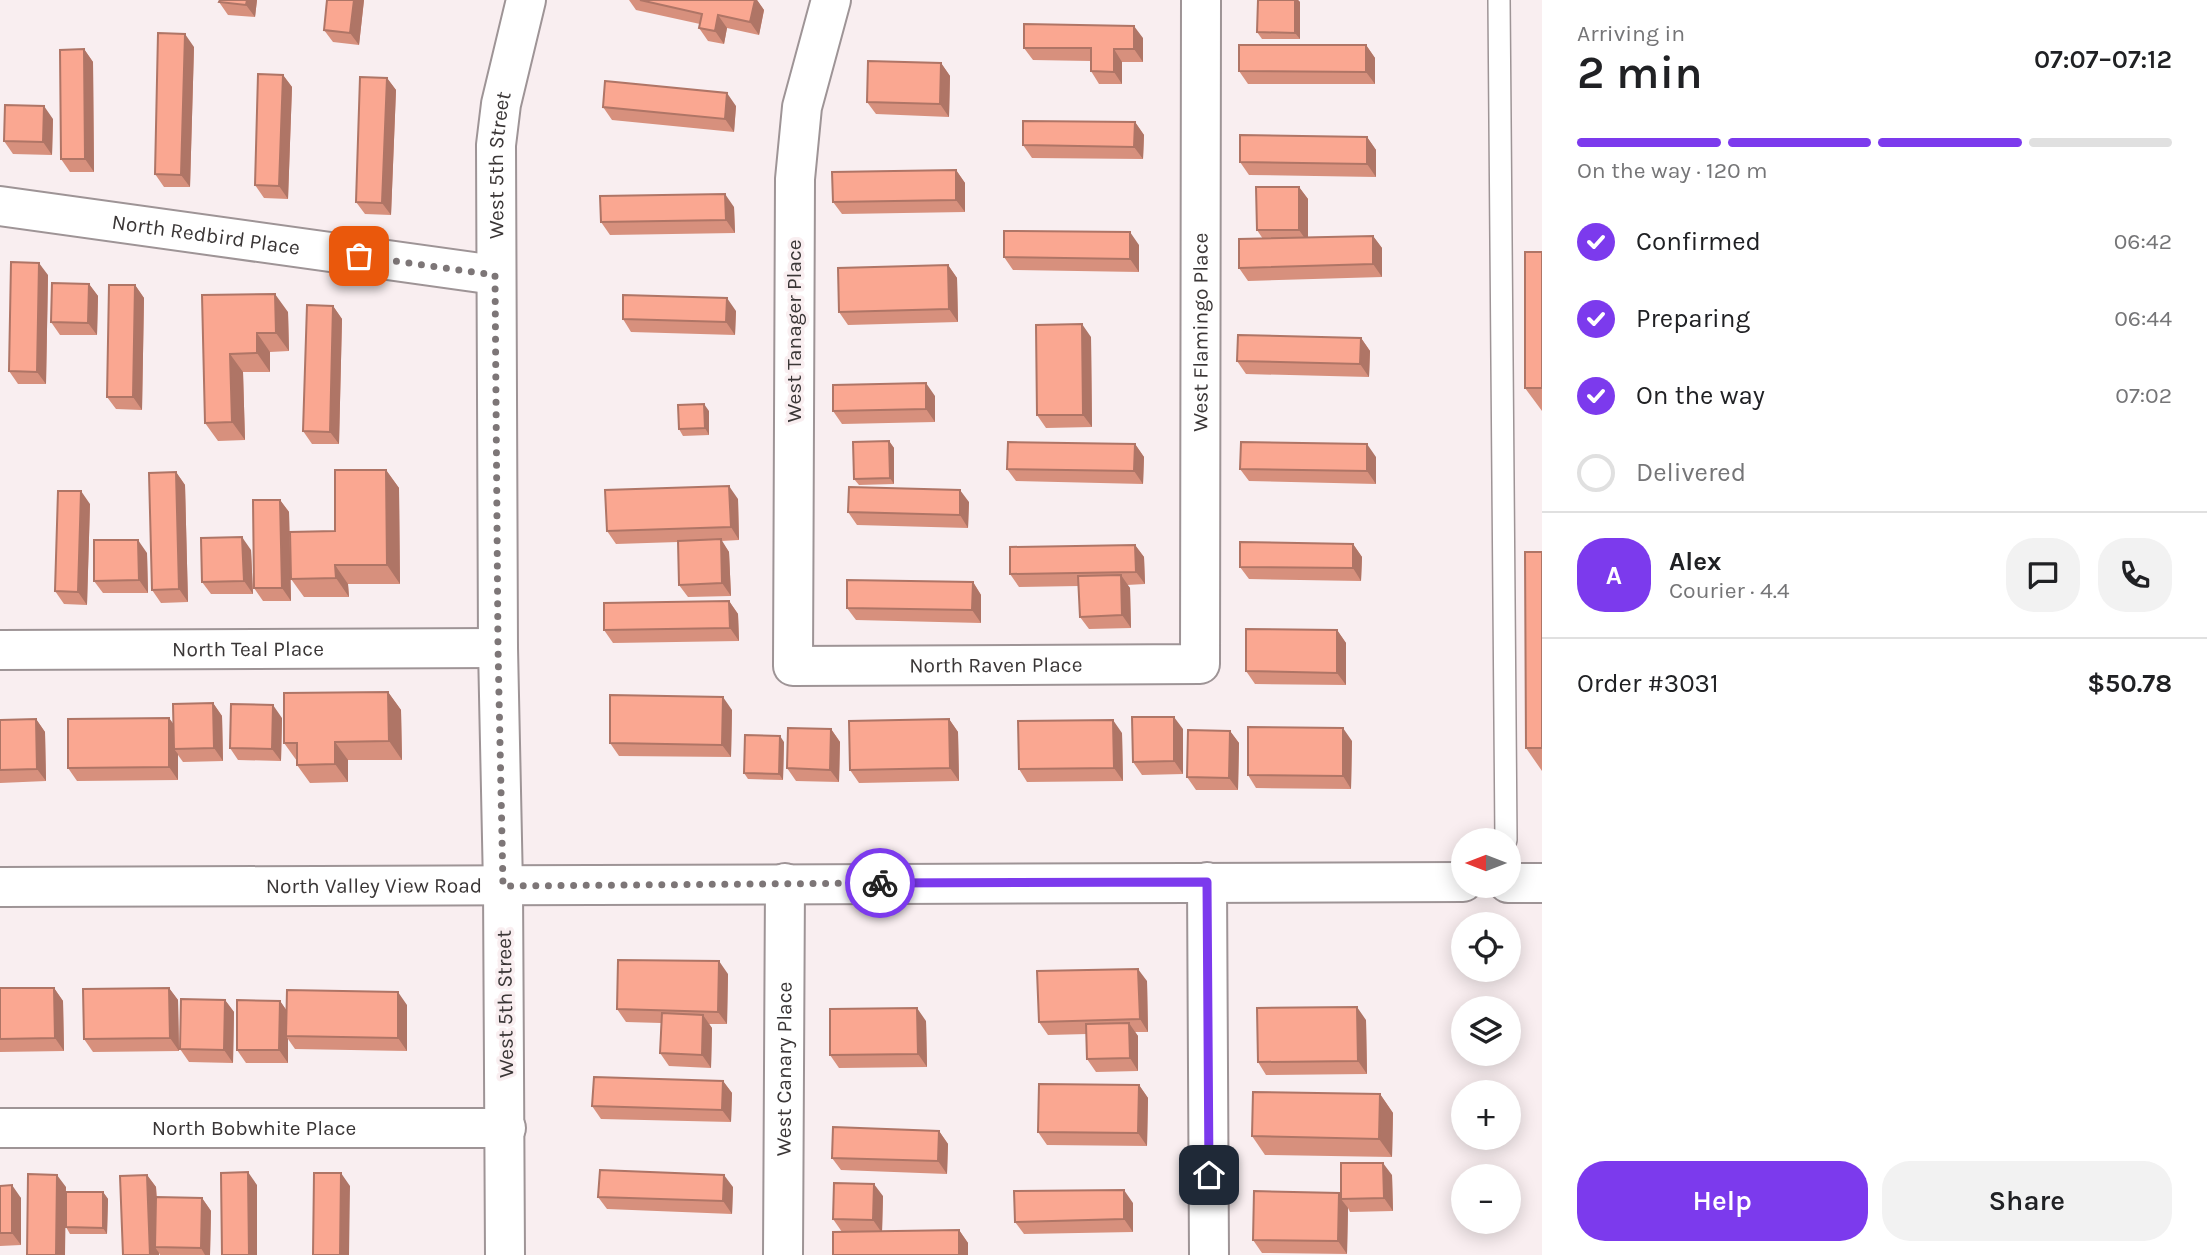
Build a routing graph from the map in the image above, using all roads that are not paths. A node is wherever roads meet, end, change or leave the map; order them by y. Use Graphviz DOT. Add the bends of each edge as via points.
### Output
graph roads {
  1 [pos="526,0"];
  2 [pos="831,0"];
  3 [pos="1201,0"];
  4 [pos="1499,0"];
  5 [pos="0,206"];
  6 [pos="495,275"];
  7 [pos="498,648"];
  8 [pos="0,650"];
  9 [pos="1200,664"];
  10 [pos="793,666"];
  11 [pos="1506,828"];
  12 [pos="1207,882"];
  13 [pos="1451,882"];
  14 [pos="785,883"];
  15 [pos="1521,883"];
  16 [pos="1542,883"];
  17 [pos="503,886"];
  18 [pos="0,887"];
  19 [pos="0,1128"];
  20 [pos="506,1128"];
  21 [pos="505,1255"];
  22 [pos="783,1255"];
  23 [pos="1209,1255"];
  1 -- 6 [label="street, West 5th Street" via="496,145"];
  2 -- 10 [label="street, West Tanager Place" via="802,107 795,179"];
  3 -- 9 [label="street, West Flamingo Place"];
  4 -- 11 [label="lane"];
  5 -- 6 [label="street, North Redbird Place"];
  6 -- 7 [label="street, West 5th Street"];
  7 -- 8 [label="street, North Teal Place"];
  7 -- 17 [label="street, West 5th Street"];
  9 -- 10 [label="street, North Raven Place"];
  12 -- 13 [label="street, North Valley View Road"];
  12 -- 14 [label="street, North Valley View Road"];
  12 -- 23 [label="street"];
  14 -- 17 [label="street, North Valley View Road"];
  14 -- 22 [label="street, West Canary Place"];
  15 -- 16 [label="street"];
  17 -- 18 [label="street, North Valley View Road"];
  17 -- 20 [label="street, West 5th Street"];
  19 -- 20 [label="street, North Bobwhite Place"];
  20 -- 21 [label="street, West 5th Street"];
}
